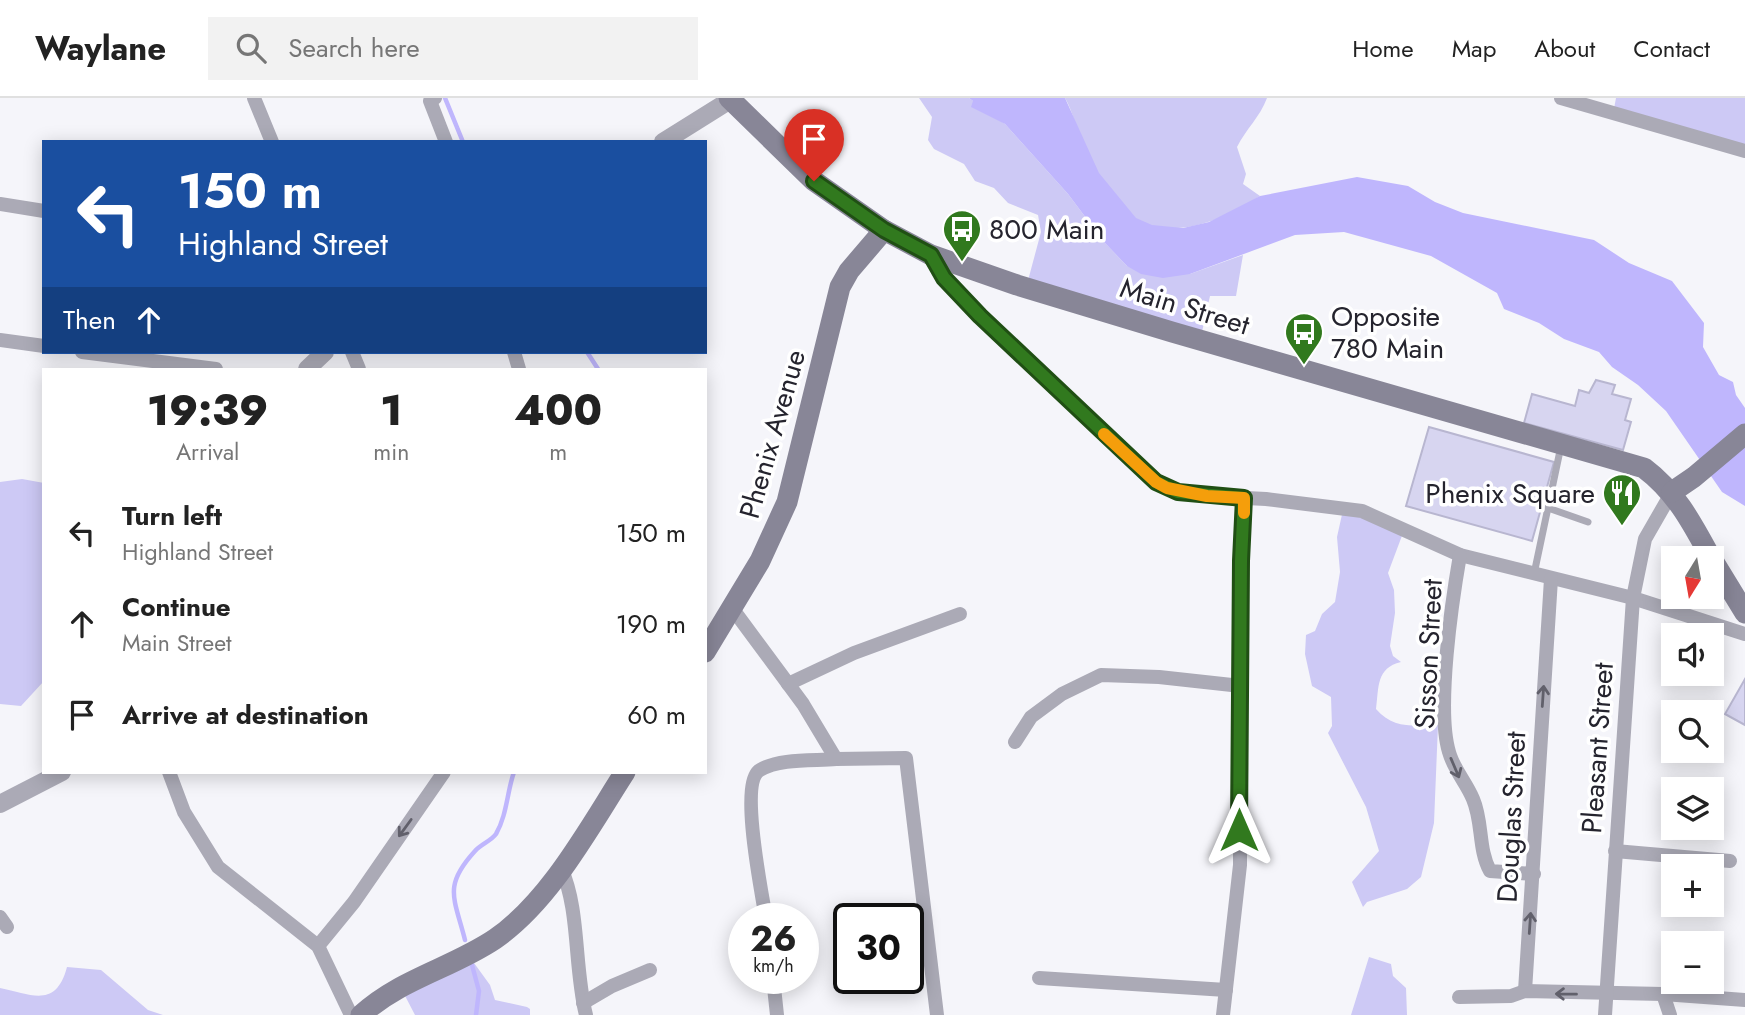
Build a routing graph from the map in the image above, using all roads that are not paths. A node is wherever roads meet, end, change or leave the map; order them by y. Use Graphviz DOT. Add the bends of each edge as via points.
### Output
graph roads {
  1 [pos="254,98"];
  2 [pos="1561,98"];
  3 [pos="431,99"];
  4 [pos="730,99"];
  5 [pos="271,140"];
  6 [pos="445,140"];
  7 [pos="666,140"];
  8 [pos="1745,150"];
  9 [pos="0,204"];
  10 [pos="42,211"];
  11 [pos="884,230"];
  12 [pos="931,255"];
  13 [pos="0,340"];
  14 [pos="42,346"];
  15 [pos="98,354"];
  16 [pos="324,354"];
  17 [pos="208,368"];
  18 [pos="308,368"];
  19 [pos="1745,434"];
  20 [pos="1562,444"];
  21 [pos="1672,492"];
  22 [pos="1244,498"];
  23 [pos="1548,508"];
  24 [pos="1588,522"];
  25 [pos="1703,546"];
  26 [pos="1460,555"];
  27 [pos="1533,575"];
  28 [pos="1551,579"];
  29 [pos="1724,580"];
  30 [pos="1633,598"];
  31 [pos="732,608"];
  32 [pos="1745,613"];
  33 [pos="960,614"];
  34 [pos="1745,634"];
  35 [pos="707,649"];
  36 [pos="788,684"];
  37 [pos="1241,686"];
  38 [pos="1015,742"];
  39 [pos="836,759"];
  40 [pos="58,774"];
  41 [pos="170,774"];
  42 [pos="443,774"];
  43 [pos="624,774"];
  44 [pos="0,804"];
  45 [pos="1615,851"];
  46 [pos="1730,861"];
  47 [pos="561,868"];
  48 [pos="1534,874"];
  49 [pos="764,903"];
  50 [pos="318,946"];
  51 [pos="650,970"];
  52 [pos="1039,978"];
  53 [pos="1226,990"];
  54 [pos="1525,991"];
  55 [pos="775,994"];
  56 [pos="1606,994"];
  57 [pos="1661,994"];
  58 [pos="1663,994"];
  59 [pos="1459,997"];
  60 [pos="1745,1000"];
  61 [pos="585,1009"];
  62 [pos="351,1015"];
  63 [pos="361,1015"];
  64 [pos="777,1015"];
  65 [pos="937,1015"];
  66 [pos="1223,1015"];
  67 [pos="1605,1015"];
  68 [pos="1670,1015"];
  1 -- 5 [label="street"];
  2 -- 8 [label="street"];
  3 -- 6 [label="street"];
  4 -- 7 [label="street"];
  4 -- 11 [label="main road, Main Street" via="814,181"];
  9 -- 10 [label="street"];
  11 -- 12 [label="main road, Main Street"];
  11 -- 31 [label="main road, Phenix Avenue" via="840,287 787,502"];
  12 -- 20 [label="main road, Main Street" via="1172,332"];
  12 -- 22 [label="street" via="944,278 980,316 1156,482 1178,492"];
  13 -- 14 [label="street"];
  15 -- 17 [label="street"];
  16 -- 18 [label="street"];
  19 -- 21 [label="main road"];
  20 -- 21 [label="main road, Main Street" via="1644,468"];
  20 -- 23 [label="lane"];
  21 -- 25 [label="main road, Main Street"];
  21 -- 30 [label="street, Pleasant Street" via="1645,539"];
  22 -- 26 [label="street" via="1362,511"];
  22 -- 37 [label="street"];
  23 -- 24 [label="lane"];
  23 -- 27 [label="lane"];
  26 -- 27 [label="street"];
  26 -- 48 [label="street, Sisson Street, one-way" via="1447,678 1448,748 1456,773 1473,799 1490,871"];
  27 -- 28 [label="street"];
  28 -- 30 [label="street"];
  48 -- 28 [label="street, Douglas Street, one-way"];
  29 -- 32 [label="main road, Main Street"];
  30 -- 34 [label="street"];
  30 -- 45 [label="street, Pleasant Street"];
  31 -- 35 [label="main road, Phenix Avenue"];
  31 -- 36 [label="street"];
  33 -- 36 [label="street" via="857,652"];
  36 -- 39 [label="street"];
  37 -- 38 [label="street" via="1101,675 1062,694 1031,717"];
  37 -- 53 [label="street" via="1240,865"];
  39 -- 49 [label="street" via="774,765 759,770 753,778 751,808"];
  39 -- 65 [label="street" via="906,758"];
  40 -- 44 [label="street"];
  41 -- 50 [label="street" via="184,813 218,867"];
  42 -- 50 [label="street, one-way"];
  43 -- 47 [label="main road"];
  45 -- 46 [label="street"];
  45 -- 56 [label="street, Pleasant Street"];
  47 -- 61 [label="street" via="570,887"];
  47 -- 63 [label="main road" via="528,913 492,941 386,995"];
  54 -- 48 [label="street, Douglas Street, one-way"];
  50 -- 62 [label="street"];
  51 -- 61 [label="street" via="612,986"];
  52 -- 53 [label="street"];
  53 -- 66 [label="street"];
  56 -- 54 [label="street, one-way"];
  54 -- 59 [label="street" via="1511,996"];
  55 -- 64 [label="street"];
  56 -- 57 [label="street"];
  56 -- 67 [label="street, Pleasant Street"];
  58 -- 60 [label="street"];
  58 -- 68 [label="street"];
}
